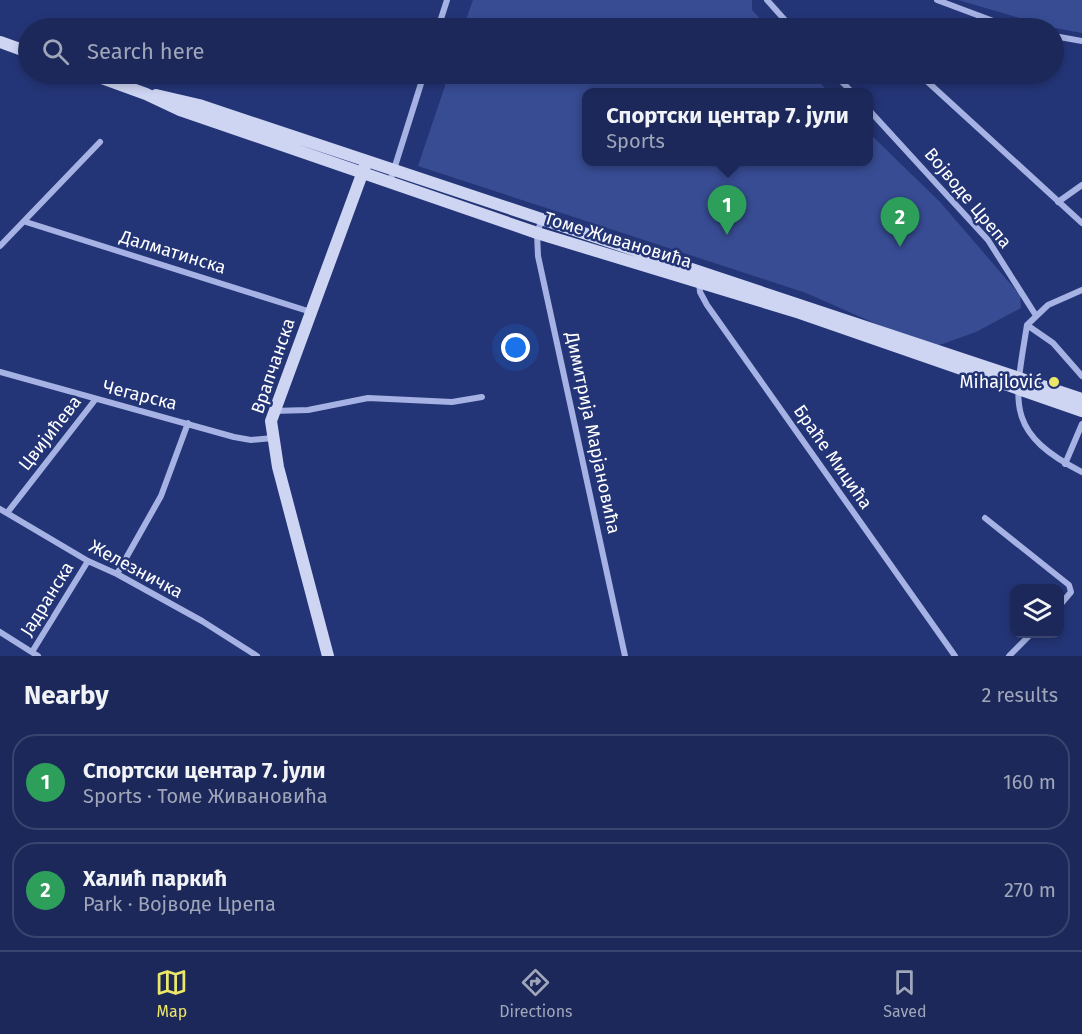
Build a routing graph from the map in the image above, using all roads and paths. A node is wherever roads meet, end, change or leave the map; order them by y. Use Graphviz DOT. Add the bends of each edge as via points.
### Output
graph roads {
  1 [pos="447,0"];
  2 [pos="767,0"];
  3 [pos="937,0"];
  4 [pos="441,18"];
  5 [pos="783,18"];
  6 [pos="985,18"];
  7 [pos="1064,38"];
  8 [pos="1082,40"];
  9 [pos="0,42"];
  10 [pos="18,48"];
  11 [pos="118,84"];
  12 [pos="421,84"];
  13 [pos="930,84"];
  14 [pos="873,114"];
  15 [pos="100,142"];
  16 [pos="365,167"];
  17 [pos="392,177"];
  18 [pos="1082,185"];
  19 [pos="1058,202"];
  20 [pos="542,219"];
  21 [pos="26,222"];
  22 [pos="1082,223"];
  23 [pos="537,234"];
  24 [pos="0,246"];
  25 [pos="700,278"];
  26 [pos="1082,290"];
  27 [pos="311,312"];
  28 [pos="1035,314"];
  29 [pos="1027,324"];
  30 [pos="0,372"];
  31 [pos="1082,376"];
  32 [pos="1019,382"];
  33 [pos="482,397"];
  34 [pos="1082,399"];
  35 [pos="95,400"];
  36 [pos="273,411"];
  37 [pos="1082,411"];
  38 [pos="188,423"];
  39 [pos="1082,424"];
  40 [pos="273,438"];
  41 [pos="1065,464"];
  42 [pos="1082,472"];
  43 [pos="0,509"];
  44 [pos="7,513"];
  45 [pos="985,518"];
  46 [pos="88,561"];
  47 [pos="117,574"];
  48 [pos="1064,600"];
  49 [pos="0,632"];
  50 [pos="1026,638"];
  51 [pos="35,654"];
  52 [pos="625,655"];
  53 [pos="257,656"];
  54 [pos="328,656"];
  55 [pos="955,656"];
  56 [pos="1009,656"];
  1 -- 4 [label="street"];
  2 -- 5 [label="street"];
  3 -- 6 [label="street"];
  7 -- 8 [label="street"];
  9 -- 10 [label="main road"];
  11 -- 16 [label="main road, Томе Живановића" via="199,105"];
  12 -- 17 [label="street"];
  13 -- 19 [label="street"];
  14 -- 28 [label="street, Војводе Црепа" via="988,240"];
  15 -- 21 [label="street"];
  16 -- 17 [label="main road, Томе Живановића"];
  16 -- 27 [label="main road, Врапчанска"];
  17 -- 20 [label="main road, Томе Живановића"];
  17 -- 23 [label="main road, Томе Живановића"];
  18 -- 19 [label="street"];
  19 -- 22 [label="street"];
  20 -- 23 [label="street, Димитрија Марјановића"];
  20 -- 25 [label="main road, Томе Живановића"];
  21 -- 24 [label="street"];
  21 -- 27 [label="street, Далматинска"];
  23 -- 25 [label="main road, Томе Живановића"];
  23 -- 52 [label="street, Димитрија Марјановића" via="538,256"];
  25 -- 32 [label="main road, Томе Живановића"];
  25 -- 55 [label="street, Браће Мицића" via="707,305"];
  26 -- 28 [label="street"];
  27 -- 36 [label="main road, Врапчанска"];
  28 -- 29 [label="street"];
  29 -- 31 [label="street" via="1053,343"];
  29 -- 32 [label="street"];
  30 -- 35 [label="street, Чегарска"];
  32 -- 34 [label="main road, Томе Живановића"];
  32 -- 37 [label="main road, Томе Живановића"];
  32 -- 41 [label="street" via="1018,410 1025,427"];
  33 -- 36 [label="street" via="452,402 368,398 308,410"];
  35 -- 38 [label="street, Чегарска"];
  35 -- 44 [label="street, Цвијићева"];
  36 -- 40 [label="main road, Врапчанска"];
  38 -- 40 [label="street, Чегарска" via="245,440"];
  38 -- 47 [label="street" via="161,496"];
  39 -- 41 [label="street"];
  40 -- 54 [label="main road, Врапчанска"];
  41 -- 42 [label="street"];
  43 -- 44 [label="street, Железничка"];
  44 -- 46 [label="street, Железничка"];
  45 -- 48 [label="street" via="1069,585 1071,592"];
  46 -- 47 [label="street, Железничка"];
  46 -- 51 [label="street, Јадранска"];
  47 -- 53 [label="street, Железничка"];
  49 -- 51 [label="street"];
  50 -- 56 [label="street"];
}
